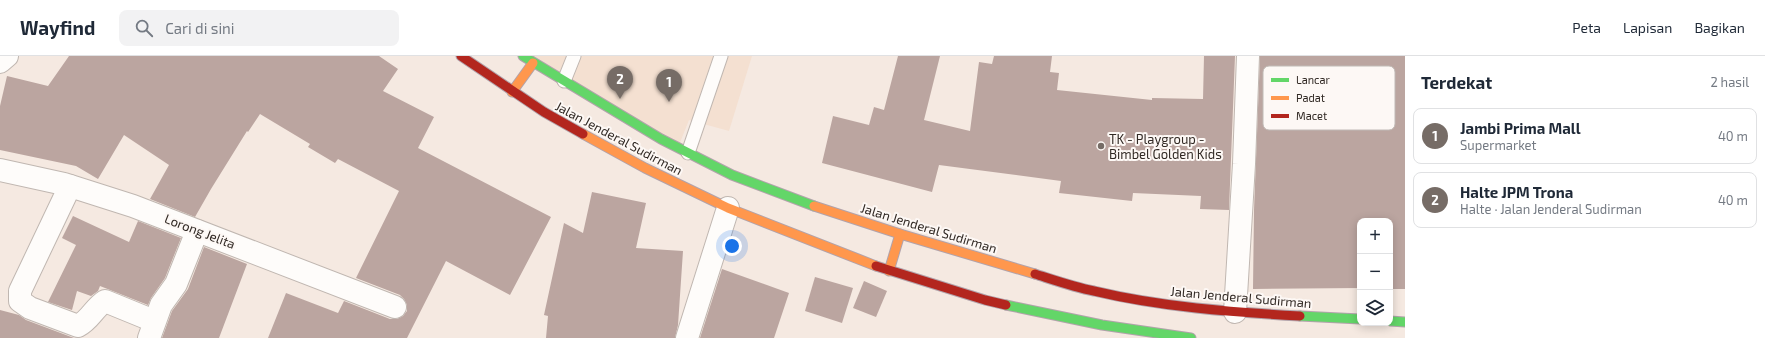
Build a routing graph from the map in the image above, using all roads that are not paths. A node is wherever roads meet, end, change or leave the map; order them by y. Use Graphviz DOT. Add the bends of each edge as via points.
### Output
graph roads {
  1 [pos="7,56"];
  2 [pos="460,56"];
  3 [pos="523,56"];
  4 [pos="574,56"];
  5 [pos="721,56"];
  6 [pos="1248,56"];
  7 [pos="0,62"];
  8 [pos="533,63"];
  9 [pos="564,80"];
  10 [pos="512,92"];
  11 [pos="688,153"];
  12 [pos="0,170"];
  13 [pos="70,186"];
  14 [pos="728,208"];
  15 [pos="197,230"];
  16 [pos="900,234"];
  17 [pos="889,271"];
  18 [pos="395,307"];
  19 [pos="1235,312"];
  20 [pos="1357,319"];
  21 [pos="1393,321"];
  22 [pos="1405,322"];
  23 [pos="152,329"];
  24 [pos="1101,332"];
  25 [pos="687,338"];
  26 [pos="1191,338"];
  1 -- 7 [label="street"];
  2 -- 10 [label="main road, Jalan Jenderal Sudirman"];
  3 -- 8 [label="main road, Jalan Jenderal Sudirman"];
  4 -- 9 [label="lane"];
  5 -- 11 [label="lane"];
  6 -- 19 [label="street"];
  8 -- 9 [label="main road, Jalan Jenderal Sudirman"];
  8 -- 10 [label="main road"];
  9 -- 11 [label="main road, Jalan Jenderal Sudirman"];
  10 -- 14 [label="main road, Jalan Jenderal Sudirman" via="645,168"];
  11 -- 16 [label="main road, Jalan Jenderal Sudirman" via="732,175"];
  12 -- 13 [label="street, Lorong Jelita"];
  13 -- 15 [label="street, Lorong Jelita"];
  13 -- 23 [label="street" via="20,291 20,300 30,308 78,326 85,323 105,301"];
  14 -- 17 [label="main road, Jalan Jenderal Sudirman" via="800,234"];
  14 -- 25 [label="street"];
  15 -- 18 [label="street, Lorong Jelita"];
  15 -- 23 [label="street" via="176,284 161,305"];
  16 -- 17 [label="main road"];
  16 -- 19 [label="main road, Jalan Jenderal Sudirman" via="1092,291 1170,305"];
  17 -- 24 [label="main road, Jalan Jenderal Sudirman"];
  19 -- 20 [label="main road, Jalan Jenderal Sudirman"];
  21 -- 22 [label="main road"];
  24 -- 26 [label="main road, Jalan Jenderal Sudirman"];
}
